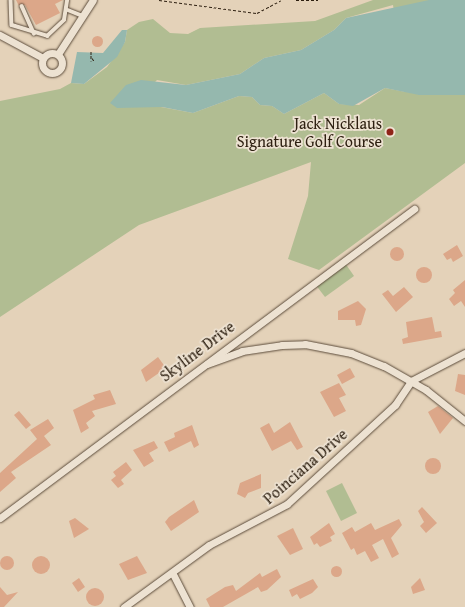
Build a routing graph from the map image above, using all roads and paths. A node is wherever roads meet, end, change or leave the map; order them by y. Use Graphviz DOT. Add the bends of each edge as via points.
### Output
graph roads {
  1 [pos="11,0"];
  2 [pos="66,0"];
  3 [pos="159,0"];
  4 [pos="280,0"];
  5 [pos="296,0"];
  6 [pos="318,0"];
  7 [pos="92,1"];
  8 [pos="22,6"];
  9 [pos="68,10"];
  10 [pos="84,16"];
  11 [pos="34,33"];
  12 [pos="0,35"];
  13 [pos="91,51"];
  14 [pos="58,54"];
  15 [pos="43,58"];
  16 [pos="91,58"];
  17 [pos="91,61"];
  18 [pos="94,61"];
  19 [pos="414,209"];
  20 [pos="465,353"];
  21 [pos="191,372"];
  22 [pos="411,381"];
  23 [pos="465,421"];
  24 [pos="0,518"];
  25 [pos="173,574"];
  26 [pos="124,607"];
  27 [pos="190,607"];
  1 -- 11 [label="lane" via="12,25"];
  2 -- 9 [label="lane"];
  3 -- 4 [label="path" via="257,13"];
  5 -- 6 [label="path"];
  7 -- 10 [label="street"];
  8 -- 11 [label="lane"];
  9 -- 10 [label="lane"];
  9 -- 11 [label="lane" via="54,32 47,36"];
  10 -- 14 [label="street"];
  12 -- 15 [label="street"];
  13 -- 16 [label="path"];
  14 -- 15 [label="street" via="49,53"];
  14 -- 15 [label="street" via="62,64 55,72 43,68"];
  16 -- 17 [label="path"];
  16 -- 18 [label="path"];
  19 -- 21 [label="street, Skyline Drive"];
  20 -- 22 [label="street"];
  21 -- 22 [label="street" via="242,351 305,344 370,360"];
  21 -- 24 [label="street, Skyline Drive"];
  22 -- 23 [label="street"];
  22 -- 25 [label="street, Poinciana Drive" via="395,405 287,504 209,545"];
  25 -- 26 [label="street, Poinciana Drive"];
  25 -- 27 [label="street"];
}
